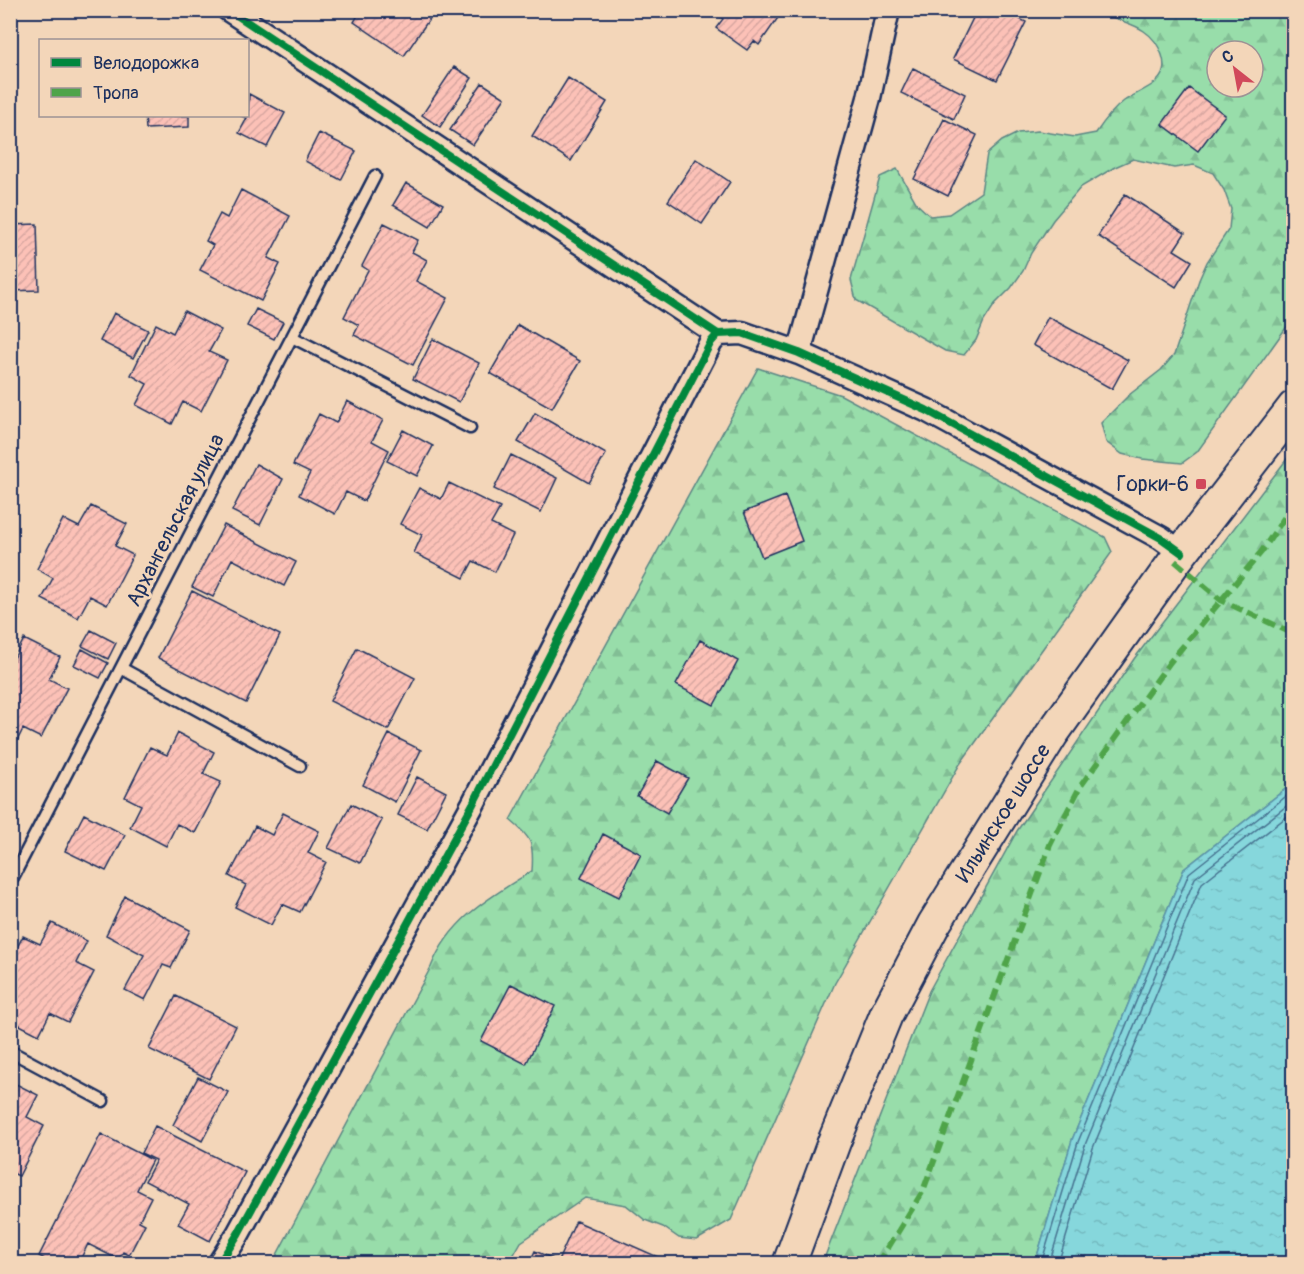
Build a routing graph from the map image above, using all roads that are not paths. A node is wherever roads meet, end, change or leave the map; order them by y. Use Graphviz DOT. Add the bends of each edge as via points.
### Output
graph roads {
  1 [pos="229,10"];
  2 [pos="888,10"];
  3 [pos="375,176"];
  4 [pos="718,334"];
  5 [pos="292,337"];
  6 [pos="799,353"];
  7 [pos="1293,407"];
  8 [pos="470,428"];
  9 [pos="1182,553"];
  10 [pos="121,668"];
  11 [pos="300,766"];
  12 [pos="10,883"];
  13 [pos="10,1051"];
  14 [pos="103,1101"];
  15 [pos="219,1263"];
  16 [pos="789,1263"];
  1 -- 4 [label="street"];
  2 -- 6 [label="street" via="869,98"];
  3 -- 5 [label="lane, Архангельская улица"];
  4 -- 6 [label="street" via="742,333"];
  4 -- 15 [label="street" via="473,804"];
  5 -- 8 [label="lane"];
  5 -- 10 [label="lane, Архангельская улица"];
  6 -- 9 [label="street" via="926,410 1161,537"];
  7 -- 9 [label="main road, Ильинское шоссе"];
  9 -- 16 [label="main road, Ильинское шоссе" via="1052,734 934,924 886,1015"];
  10 -- 11 [label="lane"];
  10 -- 12 [label="lane, Архангельская улица"];
  13 -- 14 [label="lane"];
}
